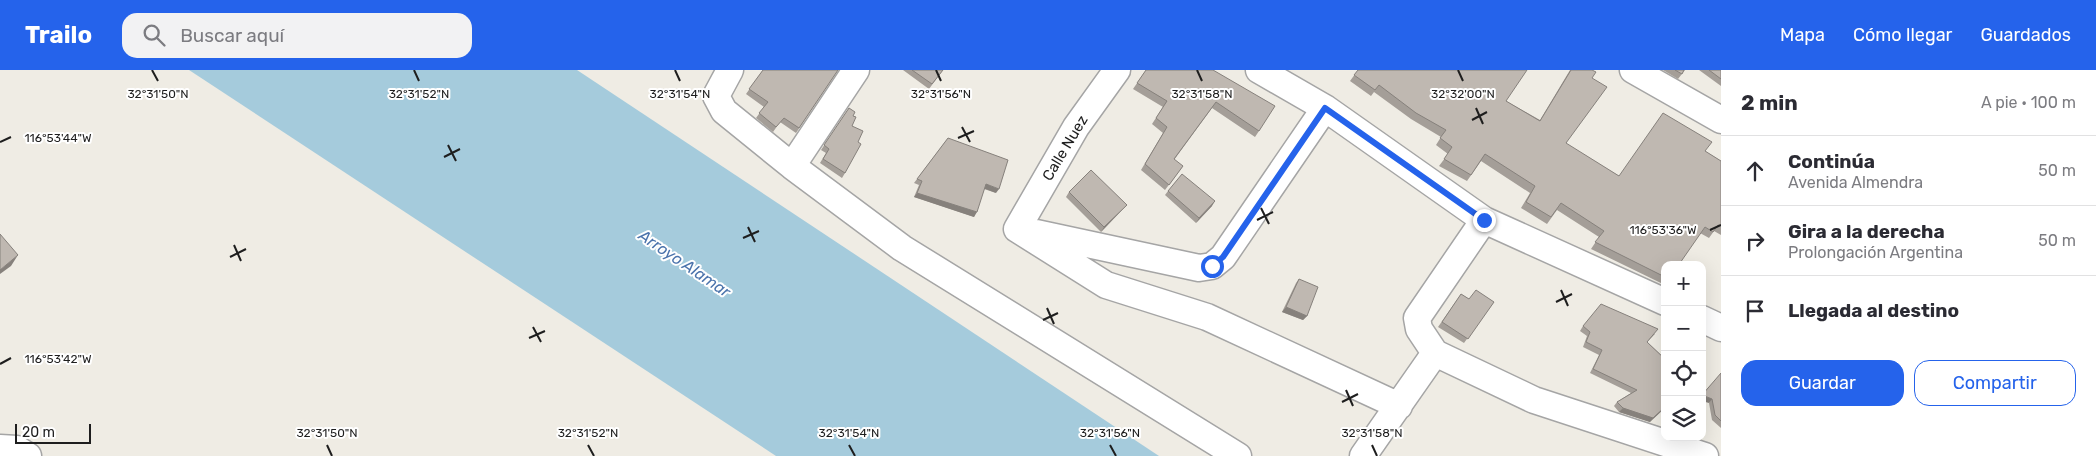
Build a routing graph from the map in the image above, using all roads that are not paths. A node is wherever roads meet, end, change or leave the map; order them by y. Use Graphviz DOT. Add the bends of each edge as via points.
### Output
graph roads {
  1 [pos="730,70"];
  2 [pos="856,70"];
  3 [pos="1117,70"];
  4 [pos="1258,70"];
  5 [pos="1633,70"];
  6 [pos="1325,108"];
  7 [pos="1721,120"];
  8 [pos="792,166"];
  9 [pos="1484,220"];
  10 [pos="1017,230"];
  11 [pos="1661,300"];
  12 [pos="1706,321"];
  13 [pos="1721,328"];
  14 [pos="1435,353"];
  15 [pos="1399,406"];
  16 [pos="0,448"];
  17 [pos="28,456"];
  18 [pos="1238,456"];
  19 [pos="1363,456"];
  20 [pos="1705,456"];
  1 -- 8 [label="street" via="716,96 724,111"];
  2 -- 8 [label="street"];
  3 -- 10 [label="street, Calle Nuez" via="1076,127"];
  4 -- 6 [label="street"];
  5 -- 7 [label="street"];
  6 -- 9 [label="street"];
  6 -- 10 [label="street" via="1223,257 1212,266 1199,268"];
  8 -- 18 [label="street" via="902,248"];
  9 -- 11 [label="street"];
  9 -- 14 [label="street" via="1417,318 1418,329"];
  10 -- 15 [label="street" via="1106,285 1207,317"];
  12 -- 13 [label="street"];
  14 -- 15 [label="street"];
  14 -- 20 [label="street" via="1534,400"];
  15 -- 19 [label="street"];
  16 -- 17 [label="street" via="17,449"];
}
